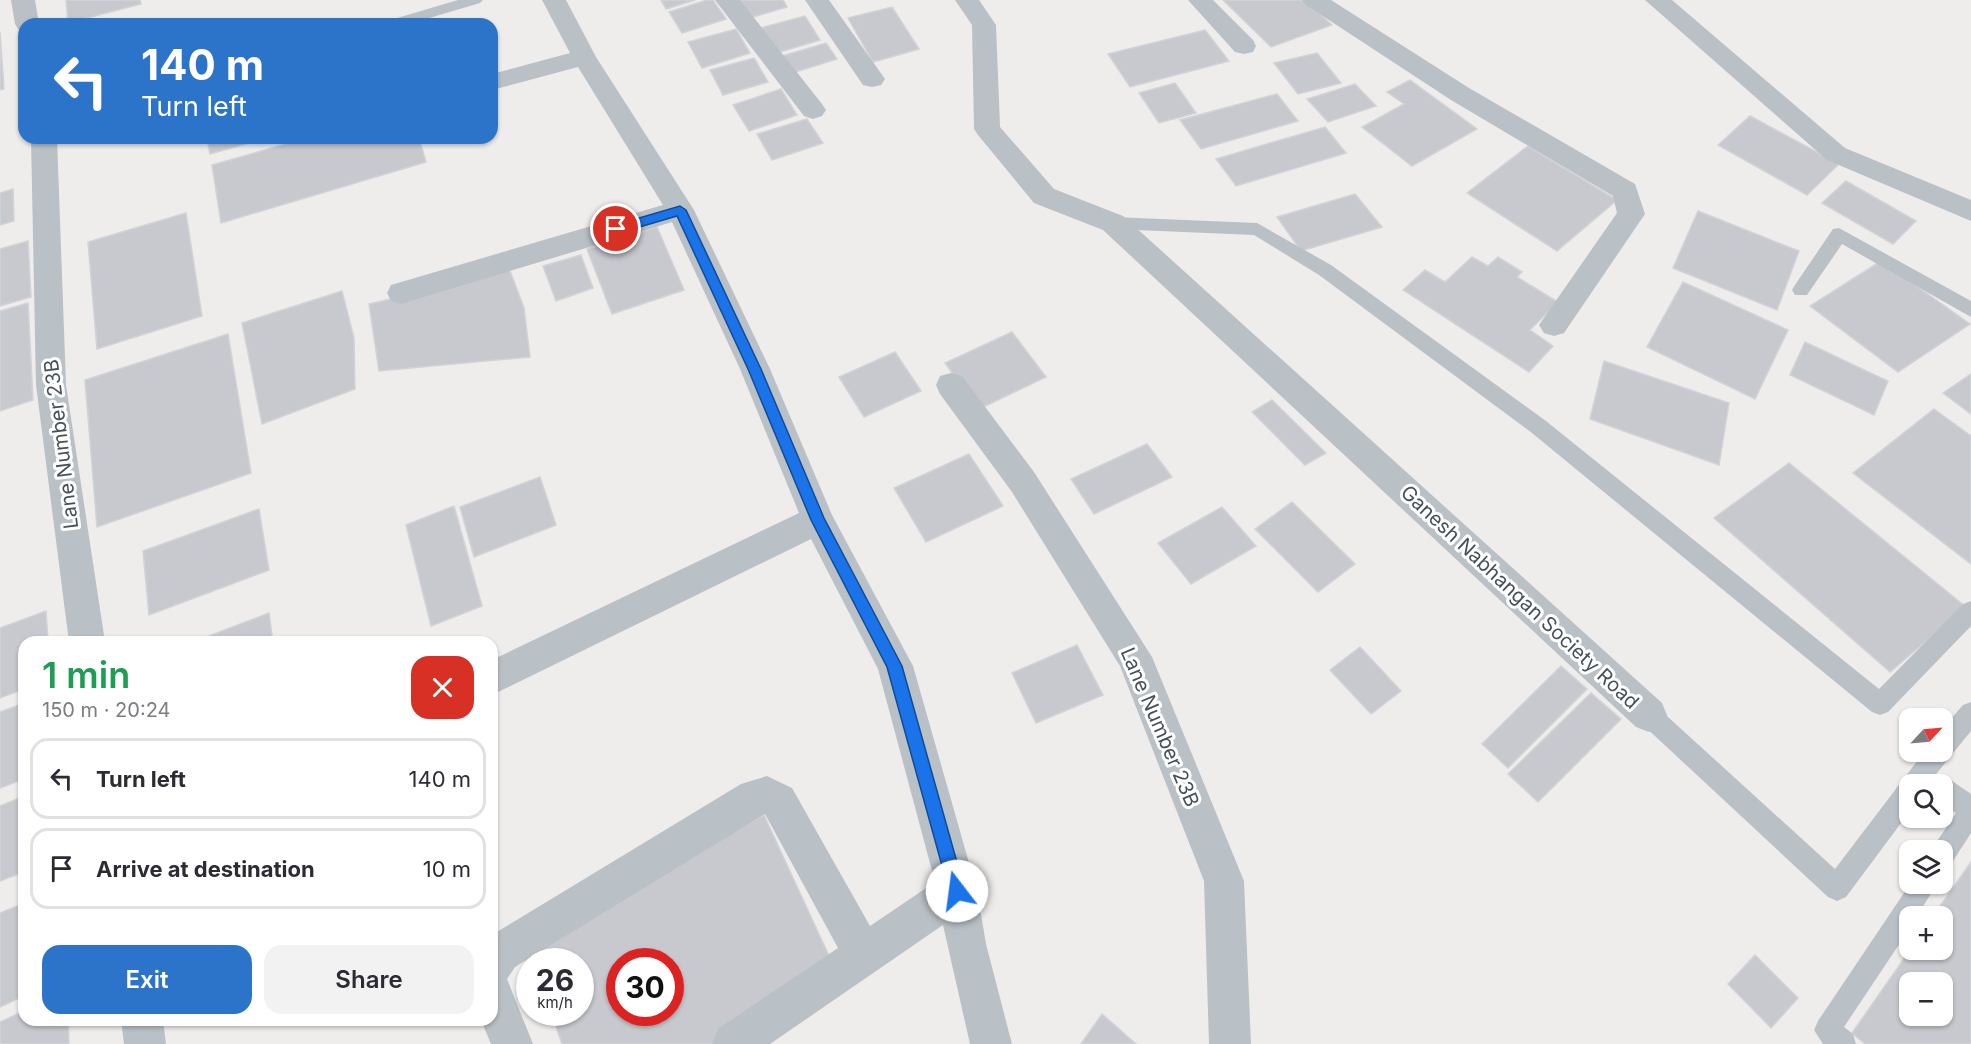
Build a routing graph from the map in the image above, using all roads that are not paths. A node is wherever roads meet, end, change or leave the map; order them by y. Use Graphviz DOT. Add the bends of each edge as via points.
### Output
graph roads {
  1 [pos="23,0"];
  2 [pos="475,0"];
  3 [pos="554,0"];
  4 [pos="728,0"];
  5 [pos="817,0"];
  6 [pos="967,0"];
  7 [pos="1200,0"];
  8 [pos="1314,0"];
  9 [pos="1657,0"];
  10 [pos="26,18"];
  11 [pos="413,18"];
  12 [pos="1244,46"];
  13 [pos="584,57"];
  14 [pos="872,79"];
  15 [pos="498,80"];
  16 [pos="813,110"];
  17 [pos="44,144"];
  18 [pos="680,210"];
  19 [pos="1971,210"];
  20 [pos="1113,223"];
  21 [pos="1801,290"];
  22 [pos="401,293"];
  23 [pos="1971,310"];
  24 [pos="1554,325"];
  25 [pos="951,385"];
  26 [pos="818,520"];
  27 [pos="1971,611"];
  28 [pos="86,636"];
  29 [pos="498,675"];
  30 [pos="1971,713"];
  31 [pos="1649,715"];
  32 [pos="1953,735"];
  33 [pos="1953,798"];
  34 [pos="1899,805"];
  35 [pos="1971,811"];
  36 [pos="1952,840"];
  37 [pos="957,891"];
  38 [pos="1917,894"];
  39 [pos="864,956"];
  40 [pos="498,957"];
  41 [pos="498,1009"];
  42 [pos="143,1026"];
  43 [pos="145,1044"];
  44 [pos="512,1044"];
  45 [pos="733,1044"];
  46 [pos="991,1044"];
  47 [pos="1230,1044"];
  48 [pos="1843,1044"];
  1 -- 10 [label="street"];
  2 -- 11 [label="lane"];
  3 -- 13 [label="street"];
  4 -- 16 [label="street"];
  5 -- 14 [label="street"];
  6 -- 20 [label="street" via="984,25 987,129 1044,196"];
  7 -- 12 [label="street"];
  8 -- 24 [label="street" via="1461,94 1625,191 1631,214"];
  9 -- 19 [label="street" via="1836,154"];
  13 -- 15 [label="street"];
  13 -- 18 [label="street"];
  17 -- 28 [label="street, Lane Number 23B" via="51,385"];
  18 -- 22 [label="street"];
  18 -- 26 [label="street" via="755,369"];
  20 -- 27 [label="lane" via="1257,229 1325,270 1539,427 1880,704"];
  20 -- 31 [label="street, Ganesh Nabhangan Society Road"];
  21 -- 23 [label="lane" via="1839,234"];
  25 -- 47 [label="street, Lane Number 23B" via="1023,482 1134,657 1224,881"];
  26 -- 29 [label="street"];
  26 -- 37 [label="street" via="894,666"];
  30 -- 32 [label="lane"];
  31 -- 34 [label="lane, Ganesh Nabhangan Society Road" via="1837,888"];
  33 -- 35 [label="lane"];
  35 -- 36 [label="lane"];
  37 -- 39 [label="street"];
  37 -- 46 [label="street"];
  38 -- 48 [label="lane" via="1827,1030"];
  39 -- 40 [label="street" via="779,801 767,795 754,797"];
  39 -- 45 [label="street"];
  41 -- 44 [label="street"];
  42 -- 43 [label="street"];
}
